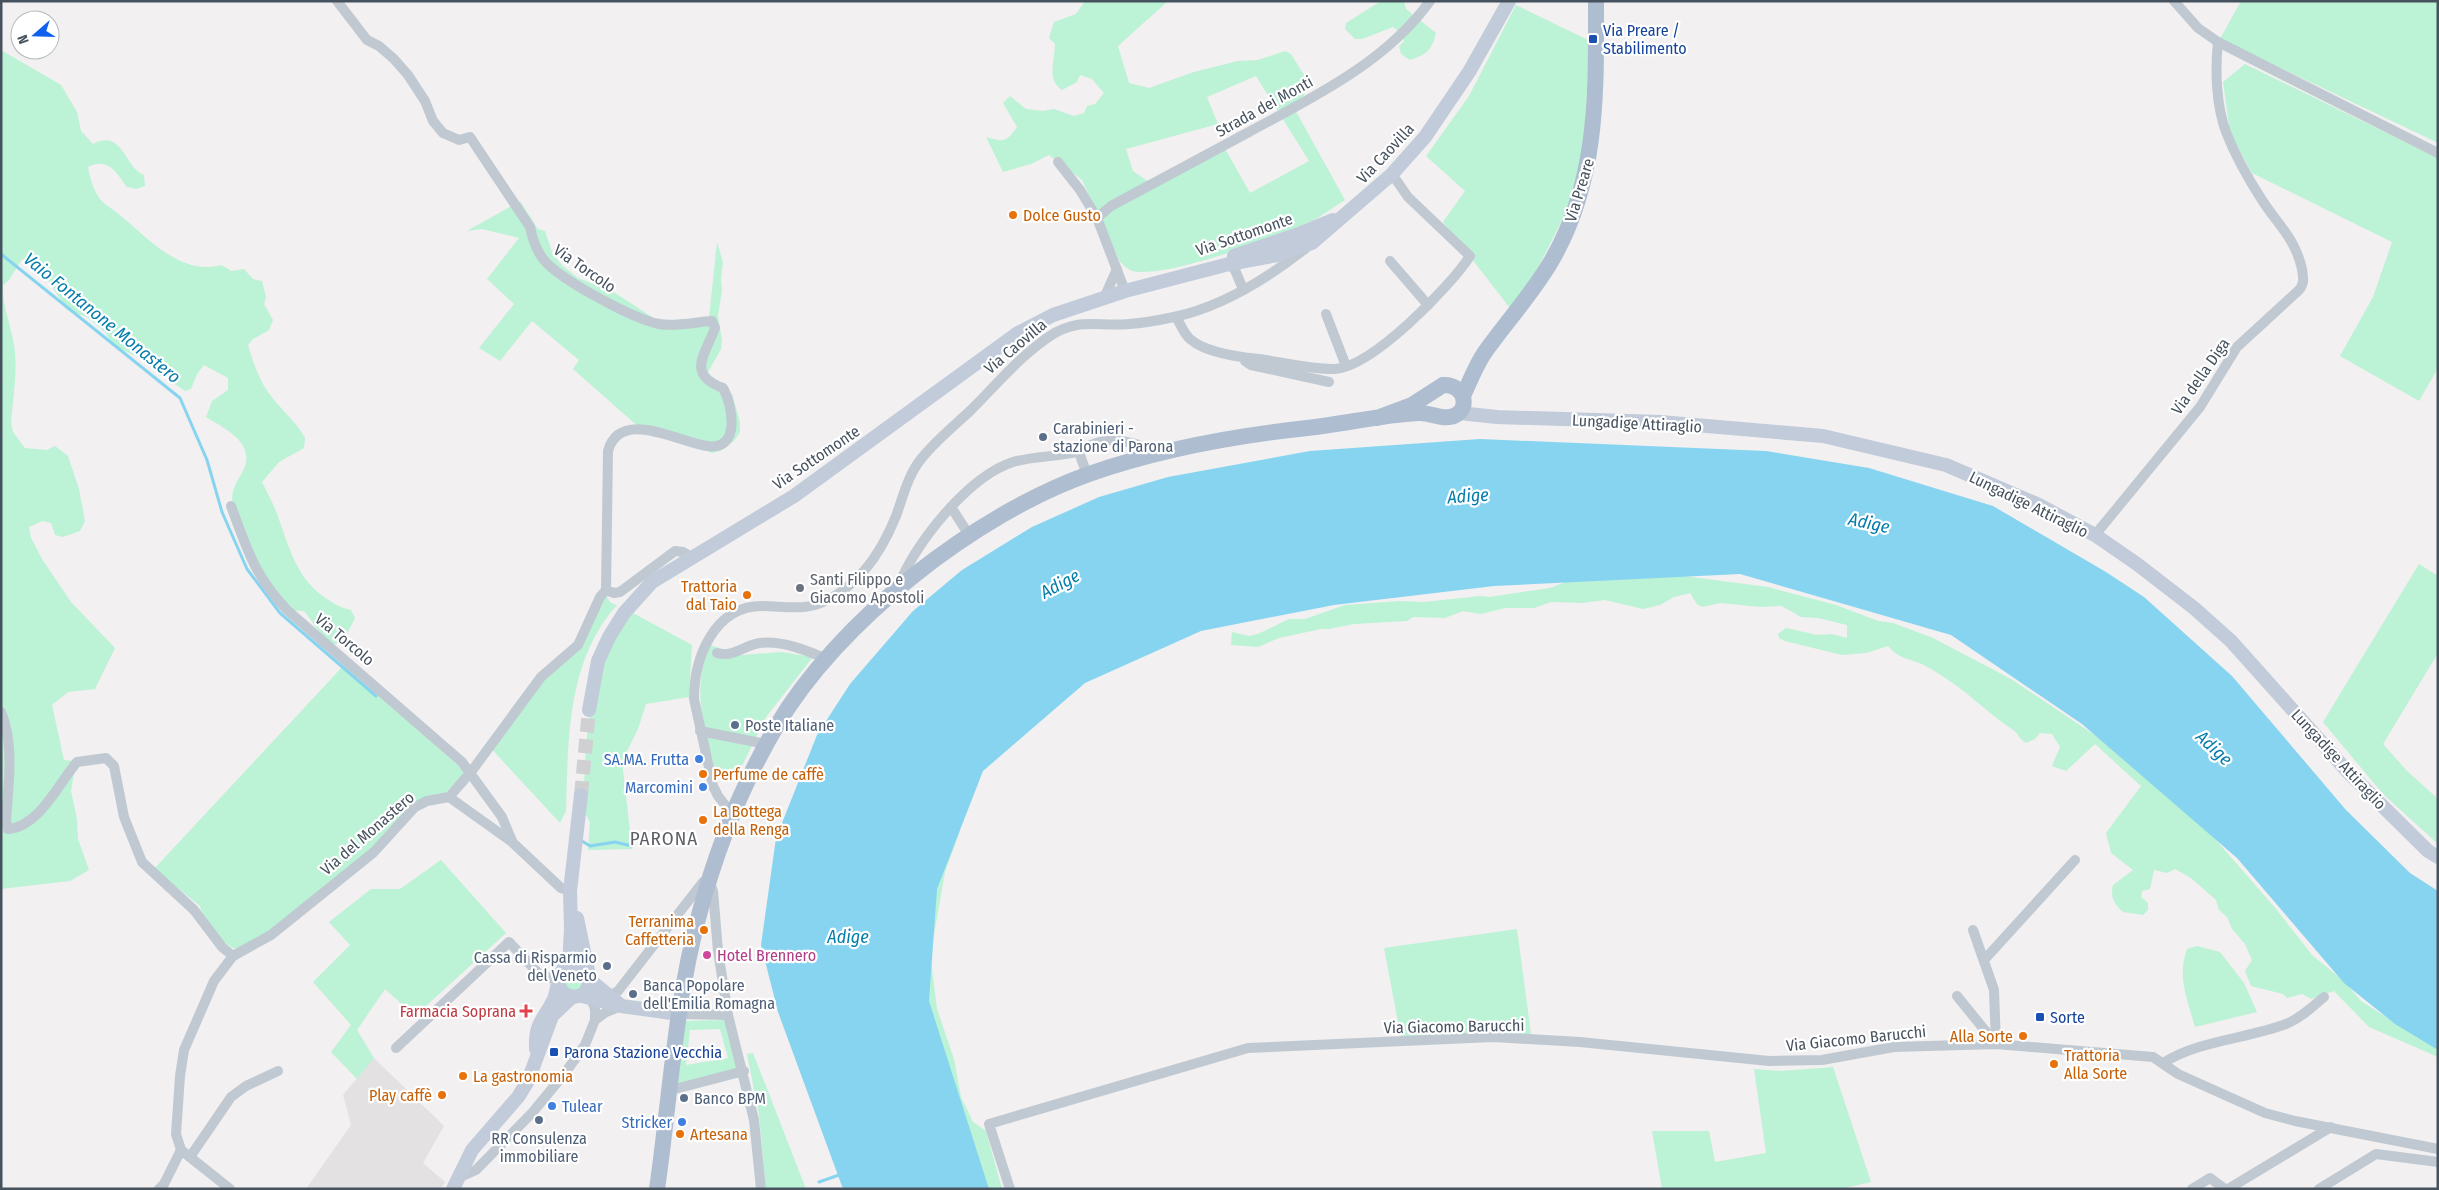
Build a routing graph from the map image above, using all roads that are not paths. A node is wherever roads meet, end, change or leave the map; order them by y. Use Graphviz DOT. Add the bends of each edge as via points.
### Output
graph roads {
  1 [pos="337,1"];
  2 [pos="1430,1"];
  3 [pos="1508,1"];
  4 [pos="1596,1"];
  5 [pos="2174,1"];
  6 [pos="2218,42"];
  7 [pos="2438,153"];
  8 [pos="1058,162"];
  9 [pos="1392,174"];
  10 [pos="1348,213"];
  11 [pos="1097,218"];
  12 [pos="1312,243"];
  13 [pos="1390,261"];
  14 [pos="1229,264"];
  15 [pos="1117,269"];
  16 [pos="1150,284"];
  17 [pos="1243,289"];
  18 [pos="1126,291"];
  19 [pos="1104,298"];
  20 [pos="1428,305"];
  21 [pos="1326,314"];
  22 [pos="1176,317"];
  23 [pos="1484,353"];
  24 [pos="1237,357"];
  25 [pos="1346,366"];
  26 [pos="1329,382"];
  27 [pos="1449,384"];
  28 [pos="1434,392"];
  29 [pos="1457,406"];
  30 [pos="1377,418"];
  31 [pos="1079,452"];
  32 [pos="1142,457"];
  33 [pos="1087,475"];
  34 [pos="231,506"];
  35 [pos="951,507"];
  36 [pos="969,535"];
  37 [pos="2095,536"];
  38 [pos="691,558"];
  39 [pos="606,590"];
  40 [pos="897,591"];
  41 [pos="717,653"];
  42 [pos="827,659"];
  43 [pos="589,710"];
  44 [pos="1,712"];
  45 [pos="700,731"];
  46 [pos="766,744"];
  47 [pos="471,772"];
  48 [pos="581,796"];
  49 [pos="449,797"];
  50 [pos="733,815"];
  51 [pos="512,842"];
  52 [pos="2438,857"];
  53 [pos="2075,860"];
  54 [pos="709,881"];
  55 [pos="571,896"];
  56 [pos="1973,930"];
  57 [pos="232,956"];
  58 [pos="1985,959"];
  59 [pos="569,965"];
  60 [pos="589,976"];
  61 [pos="558,980"];
  62 [pos="610,995"];
  63 [pos="1957,996"];
  64 [pos="582,997"];
  65 [pos="2324,998"];
  66 [pos="622,1006"];
  67 [pos="680,1014"];
  68 [pos="728,1016"];
  69 [pos="595,1020"];
  70 [pos="1996,1044"];
  71 [pos="396,1048"];
  72 [pos="536,1060"];
  73 [pos="2163,1063"];
  74 [pos="278,1071"];
  75 [pos="744,1072"];
  76 [pos="671,1090"];
  77 [pos="2331,1127"];
  78 [pos="179,1147"];
  79 [pos="2438,1149"];
  80 [pos="190,1157"];
  81 [pos="2438,1162"];
  82 [pos="455,1183"];
  83 [pos="158,1189"];
  84 [pos="230,1189"];
  85 [pos="657,1189"];
  86 [pos="761,1189"];
  87 [pos="1010,1189"];
  88 [pos="2192,1189"];
  89 [pos="2226,1189"];
  90 [pos="2319,1189"];
  1 -- 39 [label="street, Via Torcolo" via="367,40 379,46 408,75 443,133 459,140 470,137 530,227 541,258 555,270 596,298 659,324 712,321 715,328 700,364 701,374 723,388 729,398 733,429 727,439 707,447 645,430 621,434 611,442 608,452"];
  2 -- 11 [label="street, Strada dei Monti" via="1414,23 1370,60 1322,92 1112,206"];
  3 -- 9 [label="main road, Via Caovilla" via="1469,72 1425,137"];
  4 -- 23 [label="main road, Via Preare" via="1594,127 1577,202 1558,249 1539,281"];
  5 -- 6 [label="street" via="2198,28"];
  6 -- 7 [label="street"];
  6 -- 37 [label="street, Via della Diga" via="2216,59 2224,127 2262,201 2292,240 2304,280 2299,290 2237,347 2200,407"];
  8 -- 11 [label="street"];
  9 -- 10 [label="main road, Via Caovilla"];
  9 -- 20 [label="street" via="1408,196 1470,256 1459,273"];
  10 -- 12 [label="main road, Via Caovilla"];
  10 -- 16 [label="main road, Via Sottomonte" via="1299,234"];
  11 -- 15 [label="street"];
  12 -- 14 [label="main road, Via Sottomonte" via="1278,255"];
  12 -- 17 [label="street, Via Caovilla"];
  13 -- 20 [label="street"];
  14 -- 16 [label="main road, Via Sottomonte"];
  14 -- 17 [label="street"];
  15 -- 18 [label="street"];
  15 -- 19 [label="street"];
  16 -- 18 [label="main road, Via Sottomonte"];
  17 -- 22 [label="street, Via Caovilla"];
  18 -- 19 [label="main road, Via Sottomonte"];
  19 -- 38 [label="main road, Via Sottomonte" via="1052,315 1018,333 794,496"];
  20 -- 25 [label="street" via="1381,346"];
  21 -- 25 [label="street"];
  22 -- 24 [label="street" via="1190,339 1223,355"];
  22 -- 45 [label="street, Via Caovilla" via="1129,324 1071,324 1022,359 920,460 882,547 842,592 821,604 739,610 715,628 700,659 694,687"];
  23 -- 27 [label="main road, Via Preare"];
  23 -- 29 [label="main road, Via Preare"];
  24 -- 25 [label="street" via="1335,369"];
  24 -- 26 [label="street" via="1252,365"];
  27 -- 28 [label="main road, Lungadige Attiraglio"];
  27 -- 29 [label="main road" via="1456,387"];
  28 -- 29 [label="main road" via="1433,408"];
  28 -- 30 [label="main road, Lungadige Attiraglio" via="1412,405"];
  29 -- 30 [label="main road, Lungadige Attiraglio"];
  29 -- 37 [label="main road, Lungadige Attiraglio" via="1497,417 1660,422 1823,436 1946,465 2039,505"];
  30 -- 32 [label="main road, Lungadige Attiraglio" via="1233,437"];
  31 -- 32 [label="street, Lungadige Attiraglio" via="1092,444 1118,439 1139,445"];
  31 -- 33 [label="street"];
  31 -- 35 [label="street, Lungadige Attiraglio" via="1012,462 972,486"];
  32 -- 33 [label="main road, Lungadige Attiraglio"];
  33 -- 36 [label="main road, Lungadige Attiraglio" via="1031,500"];
  34 -- 47 [label="street, Via Torcolo" via="251,561 271,593"];
  35 -- 36 [label="street"];
  35 -- 40 [label="street, Lungadige Attiraglio" via="908,563"];
  36 -- 40 [label="main road, Lungadige Attiraglio"];
  37 -- 52 [label="main road, Lungadige Attiraglio" via="2194,608 2231,641 2348,772 2428,851"];
  38 -- 39 [label="street" via="675,551 620,592"];
  38 -- 43 [label="main road, Via Sottomonte" via="652,582 624,613 598,661"];
  39 -- 47 [label="street, Via Torcolo" via="578,645 541,677"];
  40 -- 42 [label="main road, Lungadige Attiraglio"];
  41 -- 42 [label="street" via="731,655 761,642 803,649"];
  42 -- 46 [label="main road, Lungadige Attiraglio" via="792,702"];
  44 -- 57 [label="street" via="7,725 8,829 20,828 31,820 77,762 106,758 114,766 124,816 142,862 194,910"];
  45 -- 46 [label="street"];
  45 -- 50 [label="street, Via Caovilla" via="713,786"];
  46 -- 50 [label="main road, Lungadige Attiraglio"];
  47 -- 49 [label="street"];
  47 -- 51 [label="street, Via Torcolo" via="502,817"];
  48 -- 55 [label="main road"];
  49 -- 51 [label="street"];
  49 -- 57 [label="street, Via del Monastero" via="415,807 374,852 271,934"];
  50 -- 54 [label="main road, Lungadige Attiraglio"];
  51 -- 55 [label="street"];
  53 -- 58 [label="street"];
  54 -- 62 [label="street" via="703,882 621,987"];
  54 -- 67 [label="main road, Lungadige Attiraglio"];
  54 -- 68 [label="street" via="713,891"];
  55 -- 59 [label="main road"];
  55 -- 60 [label="main road"];
  56 -- 58 [label="street"];
  57 -- 78 [label="street, Via del Monastero" via="214,981 184,1050 176,1134"];
  58 -- 70 [label="street" via="1994,990"];
  59 -- 60 [label="main road" via="579,965"];
  59 -- 61 [label="main road" via="561,970"];
  60 -- 62 [label="main road"];
  60 -- 64 [label="main road" via="588,990"];
  61 -- 64 [label="main road" via="562,992"];
  61 -- 71 [label="street" via="541,976 509,942"];
  61 -- 72 [label="main road" via="555,996 538,1023"];
  62 -- 66 [label="main road"];
  63 -- 70 [label="street"];
  64 -- 66 [label="main road"];
  64 -- 69 [label="street" via="595,1009"];
  64 -- 72 [label="main road" via="552,1016"];
  65 -- 73 [label="street" via="2287,1024 2216,1042 2176,1055"];
  66 -- 67 [label="main road"];
  66 -- 69 [label="street"];
  67 -- 68 [label="street"];
  67 -- 76 [label="main road, Lungadige Attiraglio"];
  68 -- 75 [label="street"];
  69 -- 82 [label="street" via="577,1058 532,1113 476,1170"];
  70 -- 73 [label="street, Via Giacomo Barucchi" via="2153,1056"];
  70 -- 87 [label="street, Via Giacomo Barucchi" via="1894,1047 1822,1060 1769,1061 1580,1042 1493,1037 1248,1048 989,1124"];
  72 -- 82 [label="main road" via="518,1097 472,1150"];
  73 -- 77 [label="street, Via Giacomo Barucchi" via="2178,1074 2265,1113"];
  74 -- 80 [label="street" via="231,1097"];
  75 -- 76 [label="street"];
  75 -- 86 [label="street" via="754,1120"];
  76 -- 85 [label="main road, Lungadige Attiraglio"];
  77 -- 79 [label="street, Via Giacomo Barucchi"];
  77 -- 89 [label="street"];
  78 -- 80 [label="street"];
  78 -- 83 [label="street" via="164,1184"];
  80 -- 84 [label="street"];
  81 -- 90 [label="street" via="2376,1154"];
  88 -- 89 [label="street" via="2210,1178"];
}
